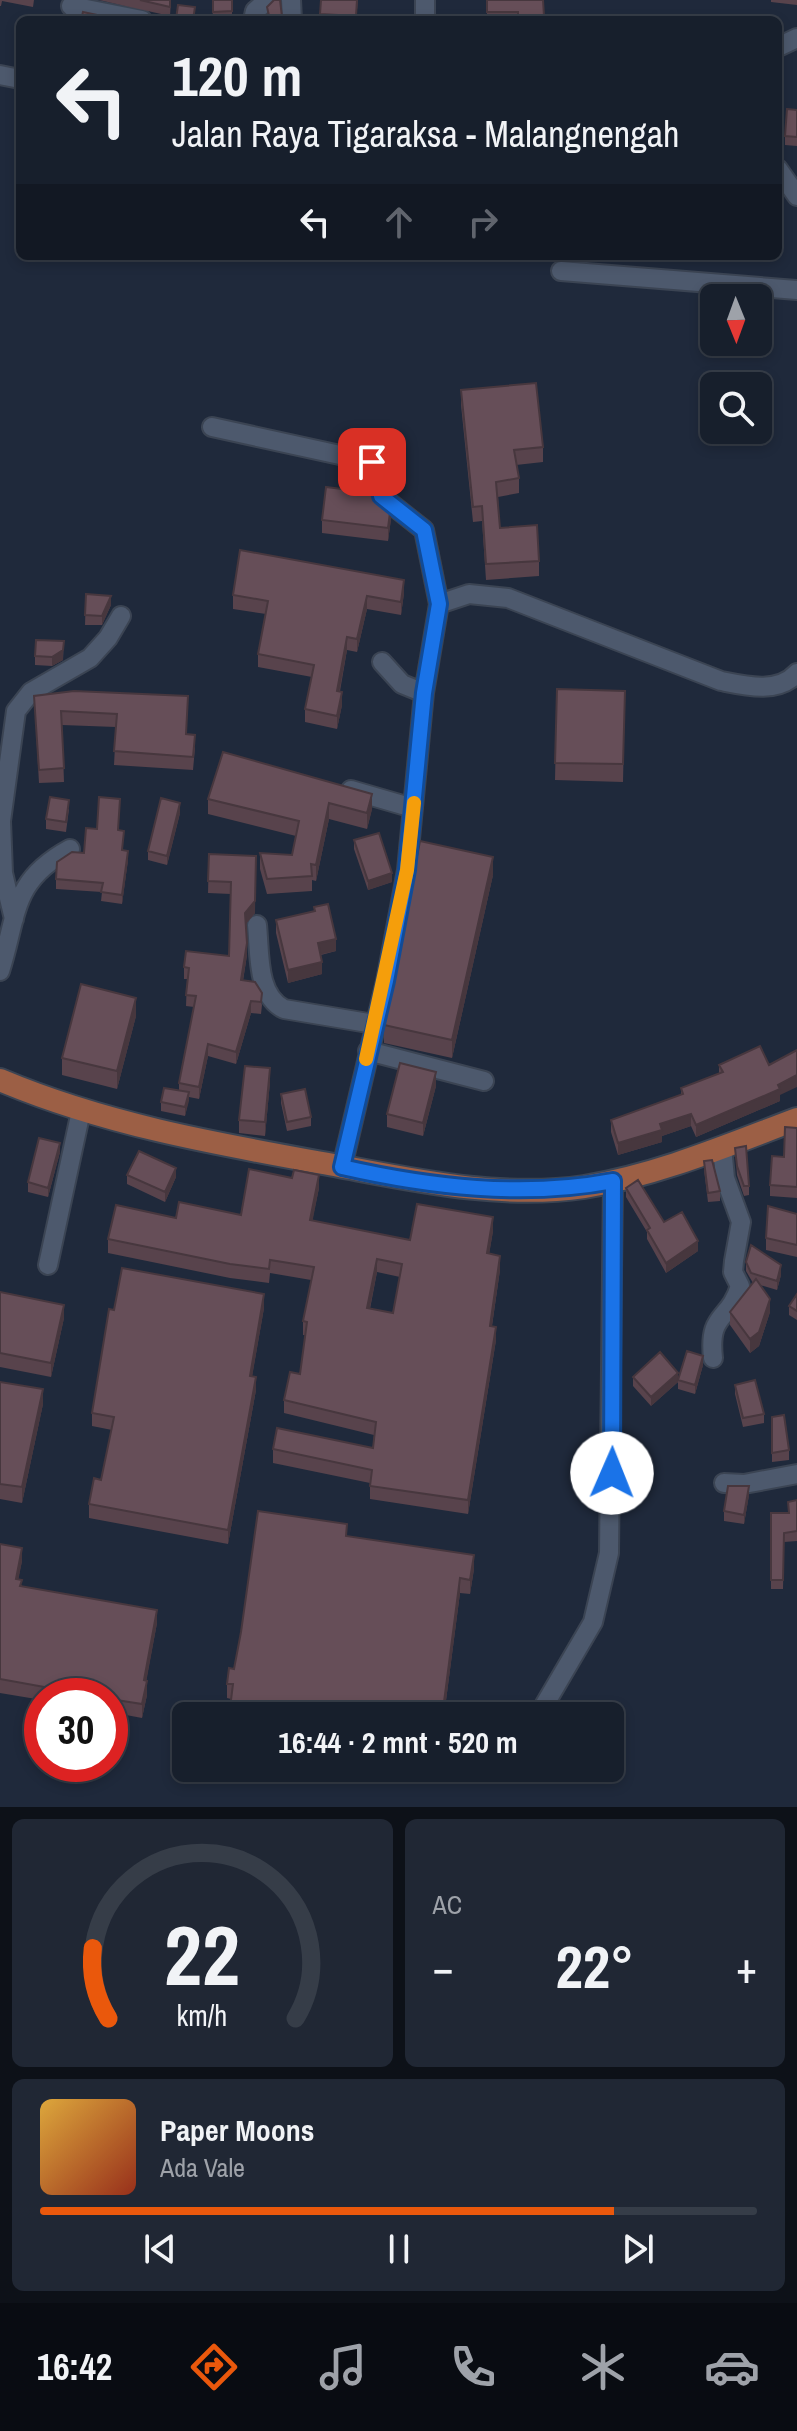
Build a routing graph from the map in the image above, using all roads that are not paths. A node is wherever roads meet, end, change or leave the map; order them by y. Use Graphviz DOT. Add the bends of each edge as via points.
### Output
graph roads {
  1 [pos="268,0"];
  2 [pos="70,9"];
  3 [pos="116,16"];
  4 [pos="254,16"];
  5 [pos="782,175"];
  6 [pos="797,196"];
  7 [pos="561,271"];
  8 [pos="797,290"];
  9 [pos="212,427"];
  10 [pos="439,604"];
  11 [pos="121,616"];
  12 [pos="382,662"];
  13 [pos="797,673"];
  14 [pos="424,693"];
  15 [pos="340,787"];
  16 [pos="413,808"];
  17 [pos="70,849"];
  18 [pos="14,919"];
  19 [pos="257,925"];
  20 [pos="0,971"];
  21 [pos="374,1024"];
  22 [pos="368,1051"];
  23 [pos="0,1080"];
  24 [pos="484,1081"];
  25 [pos="81,1111"];
  26 [pos="797,1119"];
  27 [pos="722,1147"];
  28 [pos="342,1167"];
  29 [pos="613,1181"];
  30 [pos="48,1265"];
  31 [pos="713,1358"];
  32 [pos="797,1474"];
  33 [pos="724,1483"];
  34 [pos="546,1702"];
  1 -- 4 [label="street"];
  2 -- 3 [label="street"];
  5 -- 6 [label="street"];
  7 -- 8 [label="street"];
  9 -- 10 [label="street" via="372,462 381,496 424,530"];
  10 -- 13 [label="street" via="469,594 508,598 721,681 785,683"];
  10 -- 14 [label="street"];
  11 -- 18 [label="street" via="90,658 31,692 16,711 1,821 3,873"];
  12 -- 14 [label="street" via="402,684"];
  14 -- 16 [label="street"];
  15 -- 16 [label="street"];
  16 -- 21 [label="street" via="407,870"];
  17 -- 18 [label="street" via="29,879"];
  18 -- 20 [label="street"];
  19 -- 21 [label="street" via="265,991 274,1002 284,1009"];
  21 -- 22 [label="street"];
  22 -- 24 [label="street"];
  22 -- 28 [label="street"];
  23 -- 25 [label="main road"];
  25 -- 28 [label="main road" via="204,1143"];
  25 -- 30 [label="street"];
  26 -- 27 [label="main road"];
  27 -- 29 [label="main road"];
  27 -- 31 [label="street" via="725,1178 741,1222 733,1272 740,1286 736,1300 710,1334"];
  28 -- 29 [label="main road" via="473,1188 582,1187"];
  29 -- 34 [label="street" via="609,1553 593,1622"];
  32 -- 33 [label="street"];
}
